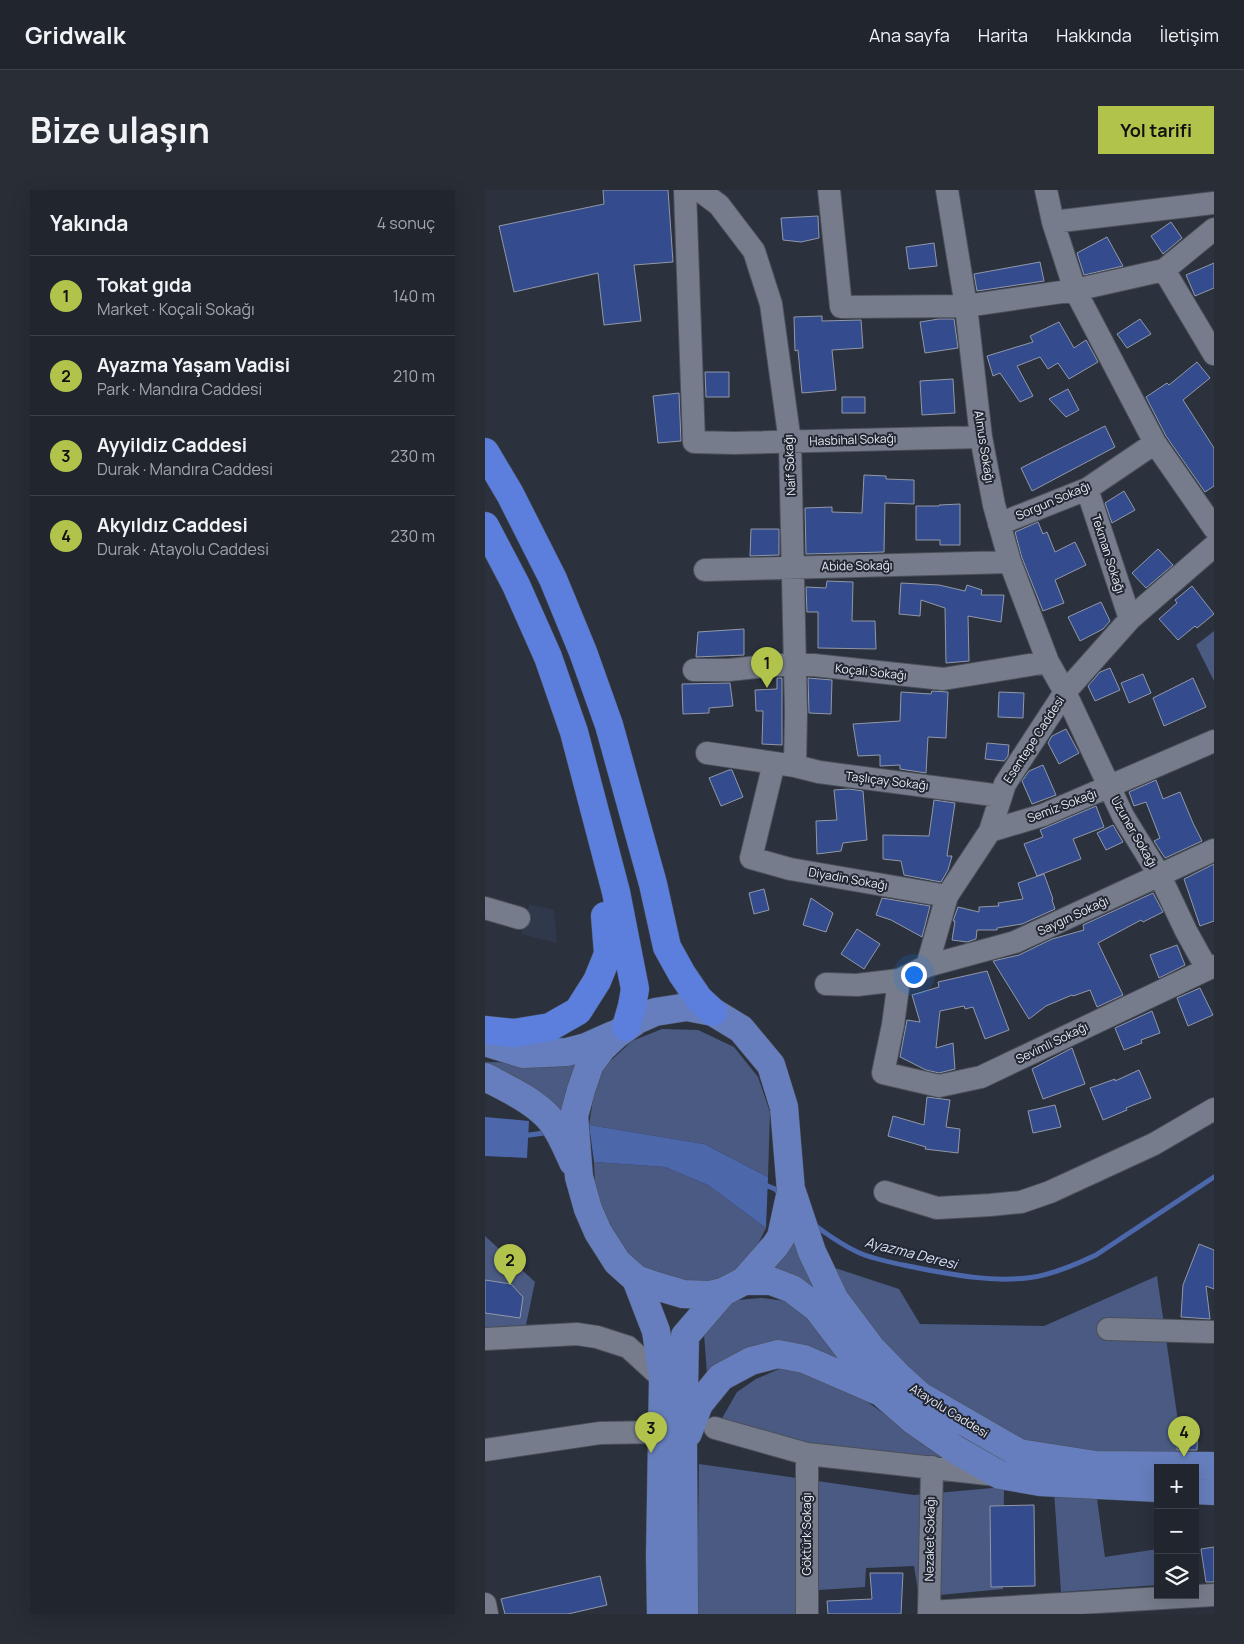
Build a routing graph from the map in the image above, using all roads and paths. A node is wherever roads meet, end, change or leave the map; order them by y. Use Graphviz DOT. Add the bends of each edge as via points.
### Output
graph roads {
  1 [pos="685,190"];
  2 [pos="699,190"];
  3 [pos="829,190"];
  4 [pos="947,190"];
  5 [pos="1046,190"];
  6 [pos="1214,203"];
  7 [pos="1053,222"];
  8 [pos="1214,229"];
  9 [pos="1164,270"];
  10 [pos="1075,290"];
  11 [pos="966,306"];
  12 [pos="1214,354"];
  13 [pos="981,437"];
  14 [pos="790,442"];
  15 [pos="1155,443"];
  16 [pos="485,452"];
  17 [pos="1087,489"];
  18 [pos="999,524"];
  19 [pos="485,526"];
  20 [pos="1214,528"];
  21 [pos="1214,546"];
  22 [pos="1010,562"];
  23 [pos="793,568"];
  24 [pos="705,570"];
  25 [pos="1130,620"];
  26 [pos="1047,662"];
  27 [pos="795,663"];
  28 [pos="694,670"];
  29 [pos="1065,692"];
  30 [pos="574,732"];
  31 [pos="1214,741"];
  32 [pos="707,753"];
  33 [pos="784,764"];
  34 [pos="1109,787"];
  35 [pos="1001,796"];
  36 [pos="990,831"];
  37 [pos="1214,850"];
  38 [pos="1160,876"];
  39 [pos="947,896"];
  40 [pos="485,908"];
  41 [pos="519,918"];
  42 [pos="927,966"];
  43 [pos="1211,968"];
  44 [pos="899,980"];
  45 [pos="826,984"];
  46 [pos="713,1012"];
  47 [pos="485,1030"];
  48 [pos="622,1030"];
  49 [pos="485,1042"];
  50 [pos="485,1078"];
  51 [pos="1214,1108"];
  52 [pos="579,1178"];
  53 [pos="791,1190"];
  54 [pos="885,1192"];
  55 [pos="636,1278"];
  56 [pos="733,1286"];
  57 [pos="1108,1329"];
  58 [pos="1214,1332"];
  59 [pos="485,1339"];
  60 [pos="663,1379"];
  61 [pos="881,1392"];
  62 [pos="715,1428"];
  63 [pos="673,1439"];
  64 [pos="485,1450"];
  65 [pos="807,1454"];
  66 [pos="1214,1466"];
  67 [pos="932,1467"];
  68 [pos="1000,1476"];
  69 [pos="1154,1488"];
  70 [pos="1199,1490"];
  71 [pos="1214,1491"];
  72 [pos="1214,1594"];
  73 [pos="485,1604"];
  74 [pos="929,1613"];
  75 [pos="487,1614"];
  76 [pos="661,1614"];
  77 [pos="684,1614"];
  78 [pos="807,1614"];
  1 -- 14 [label="street, Hasbihal Sokağı" via="694,442"];
  2 -- 14 [label="street, Naif Sokağı" via="719,205 754,251 771,304"];
  3 -- 11 [label="street" via="841,307"];
  4 -- 11 [label="street, Almus Sokağı"];
  5 -- 7 [label="street"];
  6 -- 7 [label="street"];
  7 -- 10 [label="street"];
  8 -- 9 [label="street"];
  9 -- 10 [label="street"];
  9 -- 12 [label="street"];
  10 -- 11 [label="street"];
  10 -- 15 [label="street"];
  11 -- 13 [label="street, Almus Sokağı"];
  13 -- 14 [label="street, Hasbihal Sokağı"];
  13 -- 18 [label="street, Almus Sokağı"];
  14 -- 23 [label="street, Naif Sokağı"];
  15 -- 17 [label="street, Sorgun Sokağı"];
  15 -- 20 [label="street"];
  16 -- 46 [label="highway" via="553,579 583,652 612,734 667,947 699,999"];
  17 -- 18 [label="street, Sorgun Sokağı"];
  17 -- 25 [label="street, Tekman Sokağı"];
  18 -- 22 [label="street, Almus Sokağı"];
  19 -- 30 [label="highway" via="544,648"];
  21 -- 25 [label="street, Esentepe Caddesi"];
  22 -- 23 [label="street, Abide Sokağı"];
  22 -- 26 [label="street, Almus Sokağı"];
  23 -- 24 [label="street, Abide Sokağı"];
  23 -- 27 [label="street, Naif Sokağı"];
  25 -- 29 [label="street, Esentepe Caddesi"];
  26 -- 27 [label="street, Koçali Sokağı" via="943,680"];
  26 -- 29 [label="street, Almus Sokağı"];
  27 -- 28 [label="street, Koçali Sokağı"];
  27 -- 33 [label="street, Naif Sokağı" via="796,712"];
  29 -- 34 [label="street, Uzuner Sokağı"];
  29 -- 35 [label="street, Esentepe Caddesi" via="1005,784"];
  30 -- 47 [label="highway" via="603,888 608,954 597,981 578,1011 550,1027 514,1033"];
  30 -- 48 [label="highway" via="616,892 635,989 633,1006"];
  31 -- 34 [label="street, Semiz Sokağı"];
  32 -- 33 [label="street, Taşlıçay Sokağı"];
  33 -- 35 [label="street, Taşlıçay Sokağı" via="819,772"];
  33 -- 39 [label="street, Diyadin Sokağı" via="751,858 790,869"];
  34 -- 36 [label="street, Semiz Sokağı" via="1043,815"];
  34 -- 38 [label="street, Uzuner Sokağı"];
  35 -- 36 [label="street, Esentepe Caddesi"];
  36 -- 39 [label="street, Esentepe Caddesi"];
  37 -- 38 [label="street, Saygın Sokağı"];
  38 -- 42 [label="street, Saygın Sokağı" via="1015,942"];
  38 -- 43 [label="street, Uzuner Sokağı" via="1186,931"];
  39 -- 42 [label="street, Esentepe Caddesi"];
  40 -- 41 [label="street"];
  42 -- 44 [label="street"];
  43 -- 44 [label="street, Sevimli Sokağı" via="981,1077 939,1086 883,1073"];
  44 -- 45 [label="street" via="857,985"];
  46 -- 48 [label="main road" via="687,1007 655,1012"];
  46 -- 53 [label="main road" via="741,1028 771,1065 785,1107"];
  48 -- 49 [label="main road" via="567,1052 523,1054"];
  48 -- 52 [label="main road" via="590,1064 581,1090 575,1116"];
  50 -- 52 [label="main road" via="518,1093 546,1115"];
  51 -- 54 [label="street" via="1145,1148 1051,1192 1021,1202 937,1208"];
  52 -- 55 [label="main road" via="598,1232 617,1262"];
  53 -- 56 [label="main road" via="781,1236 775,1246"];
  53 -- 66 [label="main road, Atayolu Caddesi" via="812,1252 835,1300 871,1348 920,1396 1019,1453 1096,1465"];
  55 -- 56 [label="main road" via="683,1294 710,1295"];
  55 -- 60 [label="main road" via="656,1331"];
  56 -- 61 [label="main road" via="771,1281 792,1289 817,1308"];
  56 -- 63 [label="main road" via="685,1336"];
  57 -- 58 [label="street"];
  59 -- 60 [label="street" via="577,1334 597,1337 628,1347"];
  60 -- 63 [label="main road"];
  61 -- 63 [label="main road" via="804,1359 777,1354 751,1361 721,1377"];
  61 -- 68 [label="main road, Atayolu Caddesi" via="913,1420"];
  62 -- 65 [label="street, Atayolu Caddesi"];
  63 -- 64 [label="street" via="600,1433"];
  63 -- 76 [label="main road" via="660,1557"];
  63 -- 77 [label="main road"];
  65 -- 67 [label="street, Atayolu Caddesi"];
  65 -- 78 [label="street, Göktürk Sokağı"];
  67 -- 68 [label="street, Atayolu Caddesi"];
  67 -- 74 [label="street, Nezaket Sokağı"];
  68 -- 69 [label="main road, Atayolu Caddesi" via="1040,1482"];
  70 -- 71 [label="main road"];
  72 -- 74 [label="street"];
  73 -- 75 [label="street"];
}
